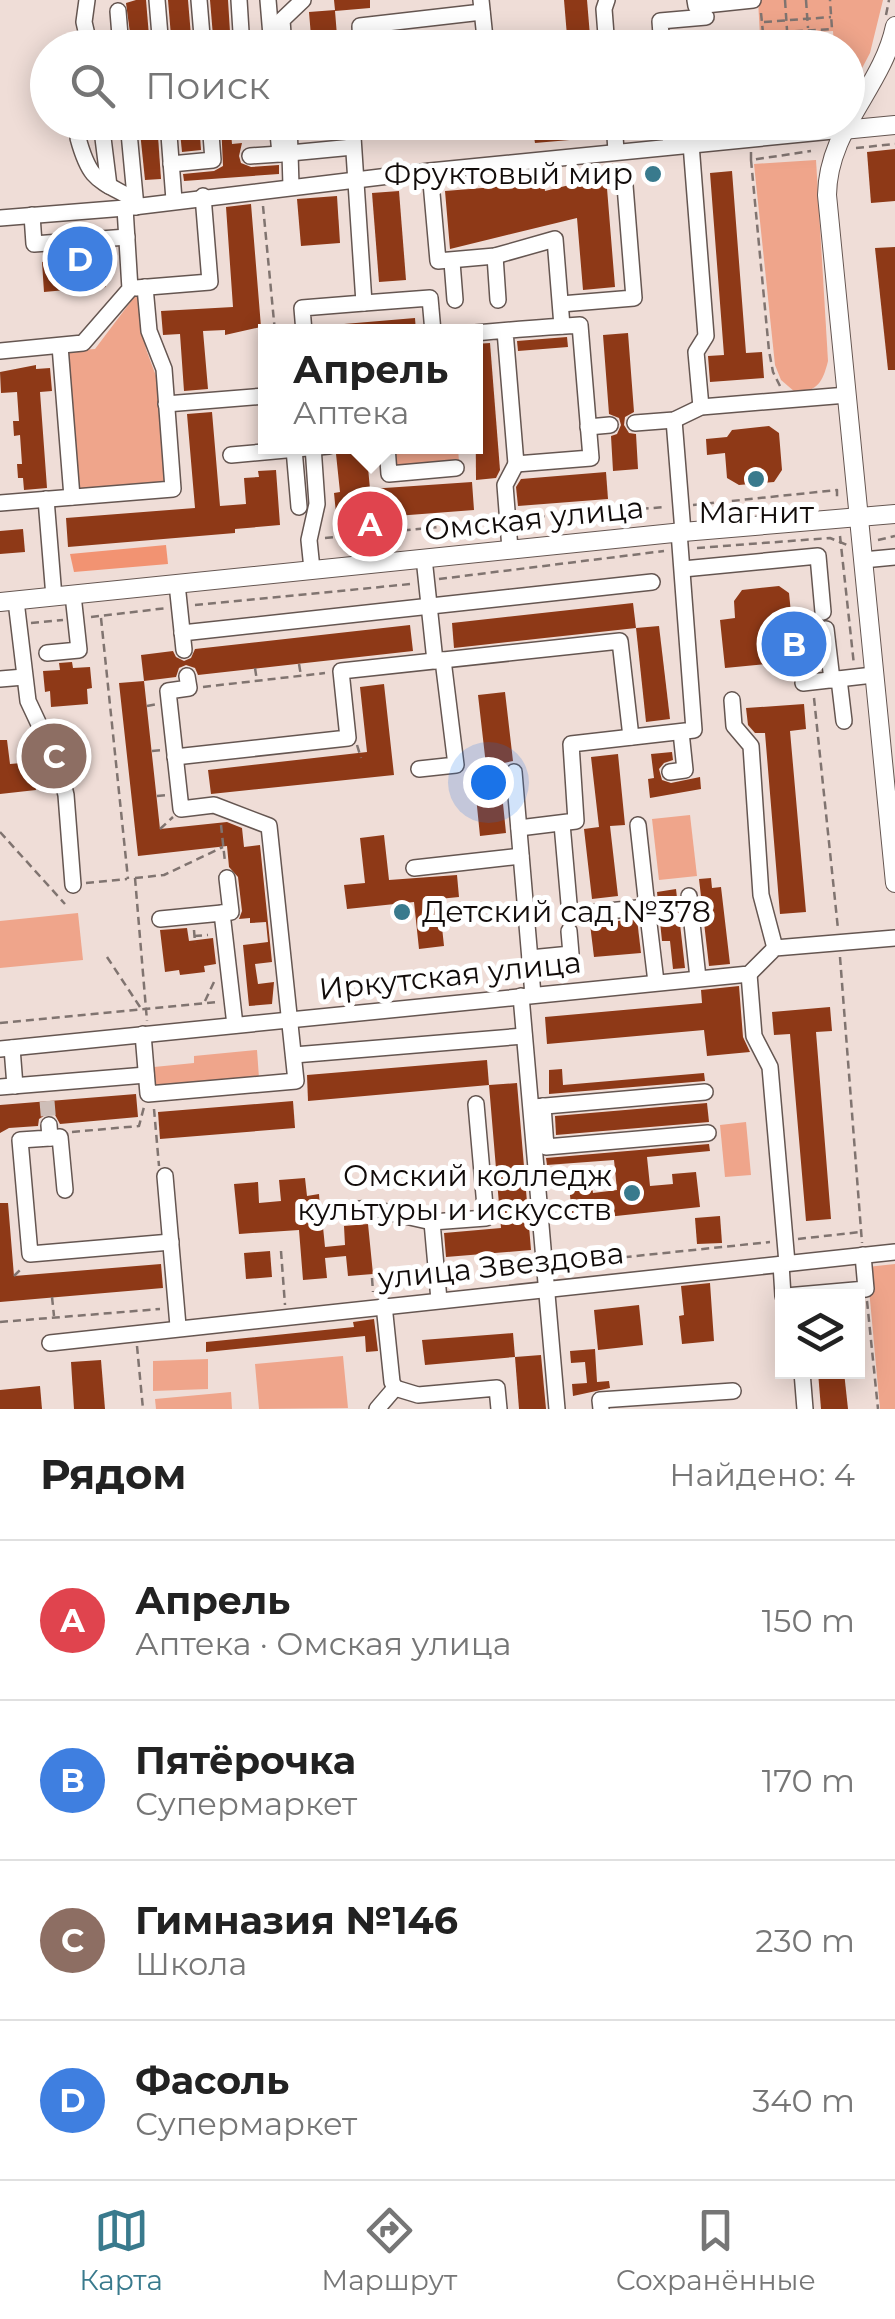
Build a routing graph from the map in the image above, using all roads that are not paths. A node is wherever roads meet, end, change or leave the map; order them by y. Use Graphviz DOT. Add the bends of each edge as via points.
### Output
graph roads {
  1 [pos="87,0"];
  2 [pos="156,0"];
  3 [pos="198,0"];
  4 [pos="239,0"];
  5 [pos="268,0"];
  6 [pos="303,0"];
  7 [pos="607,0"];
  8 [pos="695,0"];
  9 [pos="482,6"];
  10 [pos="757,6"];
  11 [pos="118,10"];
  12 [pos="706,17"];
  13 [pos="86,30"];
  14 [pos="120,30"];
  15 [pos="159,30"];
  16 [pos="201,30"];
  17 [pos="241,30"];
  18 [pos="270,30"];
  19 [pos="283,30"];
  20 [pos="360,30"];
  21 [pos="606,30"];
  22 [pos="661,30"];
  23 [pos="894,32"];
  24 [pos="865,95"];
  25 [pos="895,125"];
  26 [pos="865,134"];
  27 [pos="79,140"];
  28 [pos="103,140"];
  29 [pos="129,140"];
  30 [pos="169,140"];
  31 [pos="211,140"];
  32 [pos="282,140"];
  33 [pos="287,140"];
  34 [pos="353,140"];
  35 [pos="615,140"];
  36 [pos="670,140"];
  37 [pos="844,140"];
  38 [pos="691,144"];
  39 [pos="670,146"];
  40 [pos="353,147"];
  41 [pos="616,150"];
  42 [pos="285,153"];
  43 [pos="250,156"];
  44 [pos="171,164"];
  45 [pos="430,171"];
  46 [pos="624,173"];
  47 [pos="354,179"];
  48 [pos="109,186"];
  49 [pos="291,186"];
  50 [pos="203,196"];
  51 [pos="174,200"];
  52 [pos="132,205"];
  53 [pos="32,215"];
  54 [pos="0,218"];
  55 [pos="126,237"];
  56 [pos="495,256"];
  57 [pos="452,262"];
  58 [pos="137,288"];
  59 [pos="455,300"];
  60 [pos="498,300"];
  61 [pos="364,303"];
  62 [pos="560,304"];
  63 [pos="303,324"];
  64 [pos="432,324"];
  65 [pos="562,326"];
  66 [pos="505,331"];
  67 [pos="483,332"];
  68 [pos="60,346"];
  69 [pos="0,351"];
  70 [pos="847,396"];
  71 [pos="258,397"];
  72 [pos="166,404"];
  73 [pos="701,407"];
  74 [pos="674,420"];
  75 [pos="635,423"];
  76 [pos="610,425"];
  77 [pos="588,427"];
  78 [pos="258,452"];
  79 [pos="231,454"];
  80 [pos="294,454"];
  81 [pos="313,454"];
  82 [pos="387,454"];
  83 [pos="516,464"];
  84 [pos="456,468"];
  85 [pos="72,497"];
  86 [pos="46,499"];
  87 [pos="0,503"];
  88 [pos="298,507"];
  89 [pos="895,514"];
  90 [pos="859,516"];
  91 [pos="681,538"];
  92 [pos="510,549"];
  93 [pos="868,552"];
  94 [pos="895,557"];
  95 [pos="424,558"];
  96 [pos="312,569"];
  97 [pos="683,569"];
  98 [pos="652,582"];
  99 [pos="177,584"];
  100 [pos="64,596"];
  101 [pos="8,602"];
  102 [pos="429,606"];
  103 [pos="48,653"];
  104 [pos="439,660"];
  105 [pos="24,677"];
  106 [pos="850,678"];
  107 [pos="0,679"];
  108 [pos="188,682"];
  109 [pos="808,682"];
  110 [pos="732,700"];
  111 [pos="844,721"];
  112 [pos="681,732"];
  113 [pos="630,737"];
  114 [pos="169,753"];
  115 [pos="419,769"];
  116 [pos="514,772"];
  117 [pos="670,772"];
  118 [pos="562,824"];
  119 [pos="638,824"];
  120 [pos="519,828"];
  121 [pos="521,856"];
  122 [pos="414,868"];
  123 [pos="227,878"];
  124 [pos="895,883"];
  125 [pos="73,885"];
  126 [pos="689,896"];
  127 [pos="647,906"];
  128 [pos="222,912"];
  129 [pos="160,920"];
  130 [pos="568,931"];
  131 [pos="895,938"];
  132 [pos="775,948"];
  133 [pos="530,958"];
  134 [pos="748,974"];
  135 [pos="698,978"];
  136 [pos="656,982"];
  137 [pos="527,995"];
  138 [pos="291,1019"];
  139 [pos="234,1025"];
  140 [pos="142,1034"];
  141 [pos="524,1036"];
  142 [pos="6,1048"];
  143 [pos="294,1055"];
  144 [pos="146,1075"];
  145 [pos="45,1083"];
  146 [pos="8,1086"];
  147 [pos="705,1092"];
  148 [pos="46,1101"];
  149 [pos="476,1104"];
  150 [pos="536,1106"];
  151 [pos="708,1133"];
  152 [pos="165,1176"];
  153 [pos="65,1190"];
  154 [pos="344,1211"];
  155 [pos="432,1222"];
  156 [pos="171,1242"];
  157 [pos="895,1252"];
  158 [pos="863,1255"];
  159 [pos="784,1263"];
  160 [pos="546,1289"];
  161 [pos="784,1289"];
  162 [pos="865,1289"];
  163 [pos="439,1300"];
  164 [pos="379,1302"];
  165 [pos="178,1326"];
  166 [pos="50,1342"];
  167 [pos="803,1379"];
  168 [pos="395,1388"];
  169 [pos="732,1390"];
  170 [pos="418,1402"];
  171 [pos="377,1409"];
  172 [pos="499,1409"];
  173 [pos="557,1409"];
  174 [pos="601,1409"];
  175 [pos="805,1409"];
  1 -- 13 [label="street"];
  2 -- 15 [label="street"];
  3 -- 16 [label="street"];
  4 -- 17 [label="street"];
  5 -- 18 [label="street"];
  6 -- 19 [label="street" via="282,20"];
  7 -- 21 [label="street"];
  8 -- 10 [label="street" via="696,6"];
  9 -- 20 [label="street"];
  11 -- 14 [label="street"];
  12 -- 22 [label="street" via="660,21"];
  23 -- 24 [label="main road"];
  25 -- 26 [label="main road"];
  27 -- 48 [label="street" via="86,167"];
  28 -- 48 [label="street"];
  29 -- 52 [label="street"];
  30 -- 44 [label="street"];
  31 -- 44 [label="street" via="213,160"];
  32 -- 42 [label="street"];
  33 -- 42 [label="street"];
  34 -- 40 [label="street"];
  35 -- 41 [label="street"];
  36 -- 39 [label="street"];
  37 -- 38 [label="street"];
  37 -- 70 [label="main road" via="828,171 827,195"];
  38 -- 39 [label="street"];
  38 -- 73 [label="street" via="706,336 696,352"];
  39 -- 41 [label="street"];
  40 -- 42 [label="street"];
  40 -- 47 [label="street"];
  41 -- 45 [label="street"];
  42 -- 43 [label="street"];
  42 -- 49 [label="street"];
  44 -- 51 [label="street"];
  45 -- 47 [label="street"];
  45 -- 57 [label="street" via="438,261"];
  46 -- 62 [label="street" via="634,298"];
  47 -- 49 [label="street"];
  47 -- 61 [label="street"];
  48 -- 52 [label="street"];
  49 -- 50 [label="street"];
  50 -- 51 [label="street"];
  50 -- 58 [label="street" via="210,282"];
  51 -- 52 [label="street"];
  52 -- 53 [label="street"];
  52 -- 55 [label="street"];
  53 -- 54 [label="street"];
  53 -- 55 [label="street" via="34,244"];
  55 -- 58 [label="street"];
  56 -- 57 [label="street"];
  56 -- 60 [label="street"];
  56 -- 62 [label="street" via="556,239"];
  57 -- 59 [label="street"];
  58 -- 68 [label="street" via="83,343"];
  58 -- 72 [label="street" via="164,369"];
  61 -- 63 [label="street" via="302,308"];
  61 -- 64 [label="street" via="430,298"];
  62 -- 65 [label="street"];
  65 -- 66 [label="street"];
  65 -- 77 [label="street" via="580,325"];
  66 -- 67 [label="street"];
  66 -- 83 [label="street"];
  68 -- 69 [label="street"];
  68 -- 85 [label="street"];
  70 -- 73 [label="street"];
  70 -- 90 [label="main road"];
  71 -- 72 [label="street"];
  72 -- 85 [label="street" via="174,490"];
  73 -- 74 [label="street"];
  74 -- 75 [label="street"];
  74 -- 91 [label="street"];
  76 -- 77 [label="street"];
  77 -- 83 [label="street" via="591,458"];
  78 -- 79 [label="street"];
  80 -- 88 [label="street"];
  81 -- 96 [label="street"];
  82 -- 84 [label="street" via="388,474"];
  83 -- 92 [label="street" via="505,485"];
  85 -- 86 [label="street"];
  86 -- 87 [label="street"];
  86 -- 100 [label="street"];
  89 -- 90 [label="main road, Омская улица"];
  90 -- 91 [label="main road, Омская улица"];
  90 -- 93 [label="main road"];
  91 -- 92 [label="main road, Омская улица"];
  91 -- 97 [label="street"];
  92 -- 95 [label="main road, Омская улица"];
  93 -- 94 [label="street"];
  93 -- 106 [label="main road"];
  95 -- 96 [label="main road, Омская улица"];
  95 -- 102 [label="street"];
  96 -- 99 [label="main road, Омская улица"];
  97 -- 106 [label="street" via="818,556 825,621"];
  97 -- 112 [label="street" via="694,730"];
  98 -- 102 [label="street"];
  99 -- 100 [label="main road, Омская улица"];
  99 -- 102 [label="street" via="183,642"];
  100 -- 101 [label="main road, Омская улица"];
  100 -- 103 [label="street" via="76,619 78,650"];
  101 -- 105 [label="street" via="19,624"];
  102 -- 104 [label="street"];
  104 -- 113 [label="street" via="620,640"];
  104 -- 114 [label="street" via="341,672 348,738"];
  104 -- 115 [label="street" via="456,764"];
  105 -- 107 [label="street"];
  105 -- 125 [label="street" via="28,702 62,778"];
  106 -- 109 [label="street"];
  106 -- 111 [label="street"];
  106 -- 124 [label="main road"];
  108 -- 114 [label="street" via="168,690"];
  110 -- 132 [label="street" via="734,726 751,746 762,894"];
  112 -- 113 [label="street"];
  112 -- 117 [label="street" via="685,770"];
  113 -- 118 [label="street" via="572,744 576,821"];
  114 -- 138 [label="street" via="181,809 219,808 269,826"];
  116 -- 120 [label="street"];
  118 -- 120 [label="street"];
  118 -- 127 [label="street" via="570,915"];
  119 -- 127 [label="street"];
  120 -- 121 [label="street"];
  121 -- 122 [label="street"];
  121 -- 133 [label="street"];
  123 -- 128 [label="street" via="231,912"];
  126 -- 135 [label="street"];
  127 -- 136 [label="street"];
  128 -- 129 [label="street"];
  128 -- 139 [label="street"];
  130 -- 133 [label="street" via="571,954"];
  131 -- 132 [label="street"];
  132 -- 134 [label="street"];
  133 -- 137 [label="street"];
  134 -- 135 [label="street, Иркутская улица"];
  134 -- 159 [label="street" via="754,1036 770,1066"];
  135 -- 136 [label="street, Иркутская улица"];
  136 -- 137 [label="street, Иркутская улица"];
  137 -- 138 [label="street, Иркутская улица"];
  137 -- 141 [label="street"];
  138 -- 139 [label="street, Иркутская улица"];
  138 -- 143 [label="street"];
  139 -- 140 [label="street, Иркутская улица"];
  140 -- 142 [label="street, Иркутская улица"];
  140 -- 144 [label="street"];
  141 -- 143 [label="street"];
  141 -- 150 [label="street"];
  142 -- 146 [label="street"];
  143 -- 144 [label="street" via="296,1081 148,1094"];
  144 -- 145 [label="street"];
  145 -- 146 [label="street"];
  145 -- 148 [label="street"];
  147 -- 150 [label="street"];
  149 -- 155 [label="street" via="486,1218"];
  150 -- 151 [label="street" via="546,1147"];
  150 -- 160 [label="street"];
  152 -- 156 [label="street"];
  153 -- 156 [label="street" via="60,1137 49,1132 20,1140 30,1254"];
  154 -- 155 [label="street" via="369,1208"];
  155 -- 163 [label="street"];
  156 -- 165 [label="street"];
  157 -- 158 [label="street, улица Звездова"];
  158 -- 159 [label="street, улица Звездова"];
  158 -- 162 [label="street"];
  159 -- 160 [label="street, улица Звездова"];
  159 -- 161 [label="street"];
  160 -- 163 [label="street, улица Звездова"];
  160 -- 173 [label="street"];
  163 -- 164 [label="street, улица Звездова"];
  164 -- 165 [label="street, улица Звездова"];
  164 -- 168 [label="street"];
  165 -- 166 [label="street, улица Звездова"];
  167 -- 175 [label="street"];
  168 -- 170 [label="street"];
  168 -- 171 [label="street"];
  169 -- 174 [label="street" via="600,1400"];
  170 -- 172 [label="street" via="497,1388"];
}
